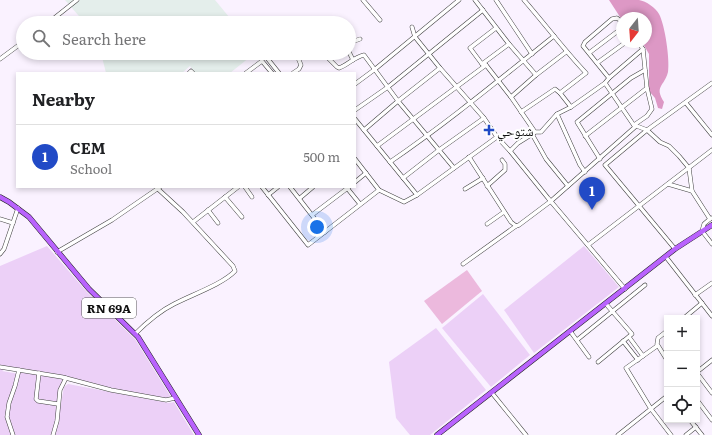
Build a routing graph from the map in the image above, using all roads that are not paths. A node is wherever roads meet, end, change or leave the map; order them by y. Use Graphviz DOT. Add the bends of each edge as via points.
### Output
graph roads {
  1 [pos="77,0"];
  2 [pos="363,0"];
  3 [pos="459,0"];
  4 [pos="475,0"];
  5 [pos="496,0"];
  6 [pos="524,0"];
  7 [pos="483,10"];
  8 [pos="57,16"];
  9 [pos="616,18"];
  10 [pos="380,20"];
  11 [pos="412,27"];
  12 [pos="496,28"];
  13 [pos="616,33"];
  14 [pos="415,36"];
  15 [pos="554,36"];
  16 [pos="360,39"];
  17 [pos="356,40"];
  18 [pos="509,44"];
  19 [pos="16,47"];
  20 [pos="618,48"];
  21 [pos="643,48"];
  22 [pos="566,52"];
  23 [pos="589,53"];
  24 [pos="429,54"];
  25 [pos="532,54"];
  26 [pos="356,58"];
  27 [pos="0,59"];
  28 [pos="268,60"];
  29 [pos="299,60"];
  30 [pos="330,60"];
  31 [pos="354,60"];
  32 [pos="524,60"];
  33 [pos="484,64"];
  34 [pos="597,64"];
  35 [pos="440,68"];
  36 [pos="374,70"];
  37 [pos="645,70"];
  38 [pos="247,72"];
  39 [pos="271,72"];
  40 [pos="278,72"];
  41 [pos="294,72"];
  42 [pos="536,75"];
  43 [pos="609,78"];
  44 [pos="498,81"];
  45 [pos="356,83"];
  46 [pos="712,83"];
  47 [pos="605,84"];
  48 [pos="388,87"];
  49 [pos="456,87"];
  50 [pos="647,88"];
  51 [pos="560,93"];
  52 [pos="612,94"];
  53 [pos="511,97"];
  54 [pos="398,100"];
  55 [pos="471,103"];
  56 [pos="686,103"];
  57 [pos="571,107"];
  58 [pos="621,107"];
  59 [pos="356,109"];
  60 [pos="521,112"];
  61 [pos="557,114"];
  62 [pos="484,118"];
  63 [pos="413,119"];
  64 [pos="356,120"];
  65 [pos="634,125"];
  66 [pos="364,130"];
  67 [pos="647,130"];
  68 [pos="534,133"];
  69 [pos="712,135"];
  70 [pos="428,136"];
  71 [pos="585,136"];
  72 [pos="497,137"];
  73 [pos="377,146"];
  74 [pos="439,150"];
  75 [pos="712,150"];
  76 [pos="510,151"];
  77 [pos="469,157"];
  78 [pos="600,159"];
  79 [pos="356,160"];
  80 [pos="502,160"];
  81 [pos="390,162"];
  82 [pos="454,168"];
  83 [pos="689,168"];
  84 [pos="584,172"];
  85 [pos="366,173"];
  86 [pos="403,178"];
  87 [pos="482,178"];
  88 [pos="356,181"];
  89 [pos="668,184"];
  90 [pos="487,186"];
  91 [pos="568,186"];
  92 [pos="159,188"];
  93 [pos="237,188"];
  94 [pos="245,188"];
  95 [pos="263,188"];
  96 [pos="277,188"];
  97 [pos="291,188"];
  98 [pos="312,188"];
  99 [pos="347,188"];
  100 [pos="349,188"];
  101 [pos="465,189"];
  102 [pos="379,190"];
  103 [pos="692,191"];
  104 [pos="268,194"];
  105 [pos="417,195"];
  106 [pos="0,197"];
  107 [pos="225,197"];
  108 [pos="252,197"];
  109 [pos="300,198"];
  110 [pos="551,201"];
  111 [pos="360,204"];
  112 [pos="639,206"];
  113 [pos="18,208"];
  114 [pos="208,210"];
  115 [pos="504,212"];
  116 [pos="312,215"];
  117 [pos="242,217"];
  118 [pos="711,218"];
  119 [pos="0,219"];
  120 [pos="193,222"];
  121 [pos="13,223"];
  122 [pos="218,223"];
  123 [pos="487,224"];
  124 [pos="712,225"];
  125 [pos="516,226"];
  126 [pos="702,231"];
  127 [pos="325,232"];
  128 [pos="712,244"];
  129 [pos="588,245"];
  130 [pos="675,249"];
  131 [pos="58,252"];
  132 [pos="0,254"];
  133 [pos="666,257"];
  134 [pos="463,264"];
  135 [pos="712,283"];
  136 [pos="645,285"];
  137 [pos="625,288"];
  138 [pos="695,294"];
  139 [pos="702,303"];
  140 [pos="606,304"];
  141 [pos="612,312"];
  142 [pos="688,315"];
  143 [pos="712,316"];
  144 [pos="570,331"];
  145 [pos="664,333"];
  146 [pos="135,334"];
  147 [pos="629,337"];
  148 [pos="576,340"];
  149 [pos="623,341"];
  150 [pos="657,346"];
  151 [pos="643,356"];
  152 [pos="664,356"];
  153 [pos="589,357"];
  154 [pos="638,360"];
  155 [pos="712,360"];
  156 [pos="598,362"];
  157 [pos="0,367"];
  158 [pos="20,370"];
  159 [pos="700,370"];
  160 [pos="39,373"];
  161 [pos="700,377"];
  162 [pos="66,378"];
  163 [pos="492,393"];
  164 [pos="712,393"];
  165 [pos="176,398"];
  166 [pos="664,398"];
  167 [pos="58,404"];
  168 [pos="700,404"];
  169 [pos="651,409"];
  170 [pos="712,420"];
  171 [pos="693,423"];
  172 [pos="696,427"];
  173 [pos="443,433"];
  174 [pos="12,435"];
  175 [pos="53,435"];
  176 [pos="199,435"];
  177 [pos="437,435"];
  178 [pos="526,435"];
  179 [pos="618,435"];
  180 [pos="670,435"];
  181 [pos="686,435"];
  182 [pos="702,435"];
  1 -- 8 [label="street"];
  2 -- 10 [label="street"];
  3 -- 14 [label="street"];
  4 -- 7 [label="street"];
  5 -- 25 [label="street"];
  6 -- 15 [label="street"];
  7 -- 12 [label="street"];
  7 -- 24 [label="street"];
  9 -- 23 [label="street" via="585,42 584,46"];
  11 -- 14 [label="street"];
  12 -- 18 [label="street"];
  12 -- 33 [label="street" via="470,48"];
  13 -- 23 [label="street"];
  14 -- 24 [label="street"];
  14 -- 36 [label="street"];
  15 -- 22 [label="street"];
  15 -- 25 [label="street"];
  16 -- 17 [label="street"];
  18 -- 32 [label="street"];
  18 -- 33 [label="street"];
  19 -- 27 [label="street"];
  20 -- 34 [label="street"];
  21 -- 37 [label="street"];
  21 -- 43 [label="street"];
  22 -- 42 [label="street"];
  22 -- 51 [label="street" via="586,73"];
  23 -- 34 [label="street"];
  24 -- 35 [label="street"];
  24 -- 48 [label="street"];
  25 -- 32 [label="street"];
  26 -- 36 [label="street" via="364,55"];
  28 -- 40 [label="street"];
  29 -- 41 [label="street" via="301,64"];
  30 -- 31 [label="street" via="339,68"];
  32 -- 42 [label="street"];
  32 -- 44 [label="street"];
  33 -- 44 [label="street"];
  33 -- 49 [label="street"];
  34 -- 43 [label="street"];
  35 -- 49 [label="street"];
  35 -- 54 [label="street"];
  36 -- 45 [label="street"];
  36 -- 48 [label="street"];
  37 -- 50 [label="street"];
  37 -- 52 [label="street"];
  38 -- 39 [label="street" via="262,61"];
  42 -- 53 [label="street"];
  43 -- 47 [label="street"];
  44 -- 53 [label="street"];
  44 -- 55 [label="street"];
  46 -- 56 [label="street"];
  47 -- 52 [label="street"];
  47 -- 57 [label="street"];
  48 -- 54 [label="street"];
  48 -- 59 [label="street"];
  49 -- 55 [label="street"];
  49 -- 63 [label="street"];
  50 -- 58 [label="street"];
  50 -- 65 [label="street" via="652,108 647,116"];
  51 -- 57 [label="street"];
  51 -- 60 [label="street" via="555,89"];
  52 -- 58 [label="street"];
  52 -- 71 [label="street" via="577,122"];
  53 -- 60 [label="street"];
  54 -- 63 [label="street"];
  54 -- 66 [label="street"];
  55 -- 62 [label="street"];
  55 -- 70 [label="street"];
  56 -- 67 [label="street"];
  56 -- 69 [label="street"];
  57 -- 61 [label="street"];
  58 -- 65 [label="street"];
  58 -- 71 [label="street"];
  60 -- 68 [label="street"];
  61 -- 68 [label="street" via="541,132"];
  61 -- 84 [label="street"];
  62 -- 72 [label="street"];
  62 -- 74 [label="street"];
  63 -- 70 [label="street"];
  63 -- 73 [label="street"];
  64 -- 66 [label="street"];
  65 -- 67 [label="street"];
  65 -- 78 [label="street" via="632,131"];
  66 -- 73 [label="street"];
  67 -- 83 [label="street" via="660,142 669,146"];
  67 -- 112 [label="street" via="605,165"];
  68 -- 76 [label="street"];
  68 -- 91 [label="street" via="546,159"];
  70 -- 74 [label="street"];
  70 -- 81 [label="street"];
  71 -- 78 [label="street"];
  72 -- 76 [label="street"];
  72 -- 77 [label="street"];
  73 -- 81 [label="street"];
  74 -- 82 [label="street"];
  74 -- 86 [label="street"];
  75 -- 83 [label="street"];
  76 -- 110 [label="street"];
  77 -- 82 [label="street"];
  77 -- 87 [label="street"];
  78 -- 84 [label="street"];
  79 -- 85 [label="street"];
  80 -- 90 [label="street" via="505,170"];
  81 -- 86 [label="street"];
  82 -- 105 [label="street"];
  83 -- 89 [label="street"];
  83 -- 103 [label="street"];
  84 -- 91 [label="street"];
  85 -- 88 [label="street"];
  85 -- 102 [label="street"];
  86 -- 105 [label="street"];
  87 -- 90 [label="street"];
  87 -- 101 [label="street"];
  89 -- 103 [label="street"];
  89 -- 112 [label="street"];
  90 -- 115 [label="street"];
  91 -- 110 [label="street"];
  92 -- 120 [label="street"];
  92 -- 131 [label="street"];
  93 -- 107 [label="street"];
  94 -- 108 [label="street"];
  95 -- 104 [label="street"];
  96 -- 104 [label="street"];
  97 -- 109 [label="street"];
  98 -- 109 [label="street"];
  99 -- 116 [label="street"];
  100 -- 111 [label="street"];
  102 -- 105 [label="street" via="404,202"];
  102 -- 111 [label="street"];
  103 -- 118 [label="street"];
  104 -- 127 [label="street" via="308,245"];
  106 -- 113 [label="main road, RN 69A"];
  107 -- 114 [label="street"];
  107 -- 117 [label="street"];
  109 -- 116 [label="street"];
  110 -- 125 [label="street"];
  110 -- 129 [label="street"];
  111 -- 127 [label="street"];
  112 -- 129 [label="street"];
  112 -- 130 [label="street"];
  113 -- 121 [label="street"];
  113 -- 131 [label="main road, RN 69A"];
  114 -- 120 [label="street"];
  114 -- 122 [label="street"];
  115 -- 123 [label="street"];
  115 -- 125 [label="street"];
  116 -- 127 [label="street"];
  118 -- 126 [label="street" via="704,224"];
  119 -- 121 [label="street"];
  120 -- 146 [label="street" via="235,271 223,280 174,304 147,322"];
  121 -- 132 [label="street"];
  124 -- 126 [label="main road"];
  125 -- 134 [label="street"];
  126 -- 128 [label="street"];
  126 -- 130 [label="main road"];
  129 -- 137 [label="street"];
  130 -- 133 [label="main road"];
  131 -- 146 [label="main road, RN 69A" via="89,288"];
  133 -- 137 [label="main road"];
  133 -- 138 [label="street"];
  135 -- 138 [label="street"];
  136 -- 141 [label="street"];
  137 -- 140 [label="main road"];
  138 -- 139 [label="street"];
  139 -- 142 [label="street"];
  139 -- 143 [label="street"];
  140 -- 141 [label="street"];
  140 -- 144 [label="main road"];
  141 -- 147 [label="street" via="632,334"];
  141 -- 148 [label="street"];
  144 -- 148 [label="street"];
  144 -- 163 [label="main road"];
  145 -- 150 [label="street" via="658,338"];
  146 -- 165 [label="main road, RN 69A"];
  147 -- 149 [label="street"];
  147 -- 151 [label="street"];
  148 -- 153 [label="street"];
  149 -- 154 [label="street"];
  149 -- 156 [label="street"];
  150 -- 151 [label="street"];
  150 -- 152 [label="street"];
  151 -- 154 [label="street"];
  154 -- 169 [label="street" via="626,368"];
  155 -- 159 [label="street"];
  157 -- 158 [label="street"];
  158 -- 160 [label="street"];
  158 -- 174 [label="street" via="7,417"];
  160 -- 162 [label="street"];
  160 -- 167 [label="street" via="36,399"];
  161 -- 164 [label="street"];
  162 -- 165 [label="street" via="111,390 167,400"];
  162 -- 167 [label="street" via="61,387"];
  163 -- 173 [label="main road"];
  163 -- 178 [label="street"];
  165 -- 176 [label="main road, RN 69A"];
  166 -- 169 [label="street"];
  167 -- 175 [label="street"];
  168 -- 170 [label="street"];
  169 -- 179 [label="street"];
  169 -- 180 [label="street"];
  171 -- 172 [label="street"];
  172 -- 181 [label="street"];
  172 -- 182 [label="street"];
  173 -- 177 [label="main road"];
}
